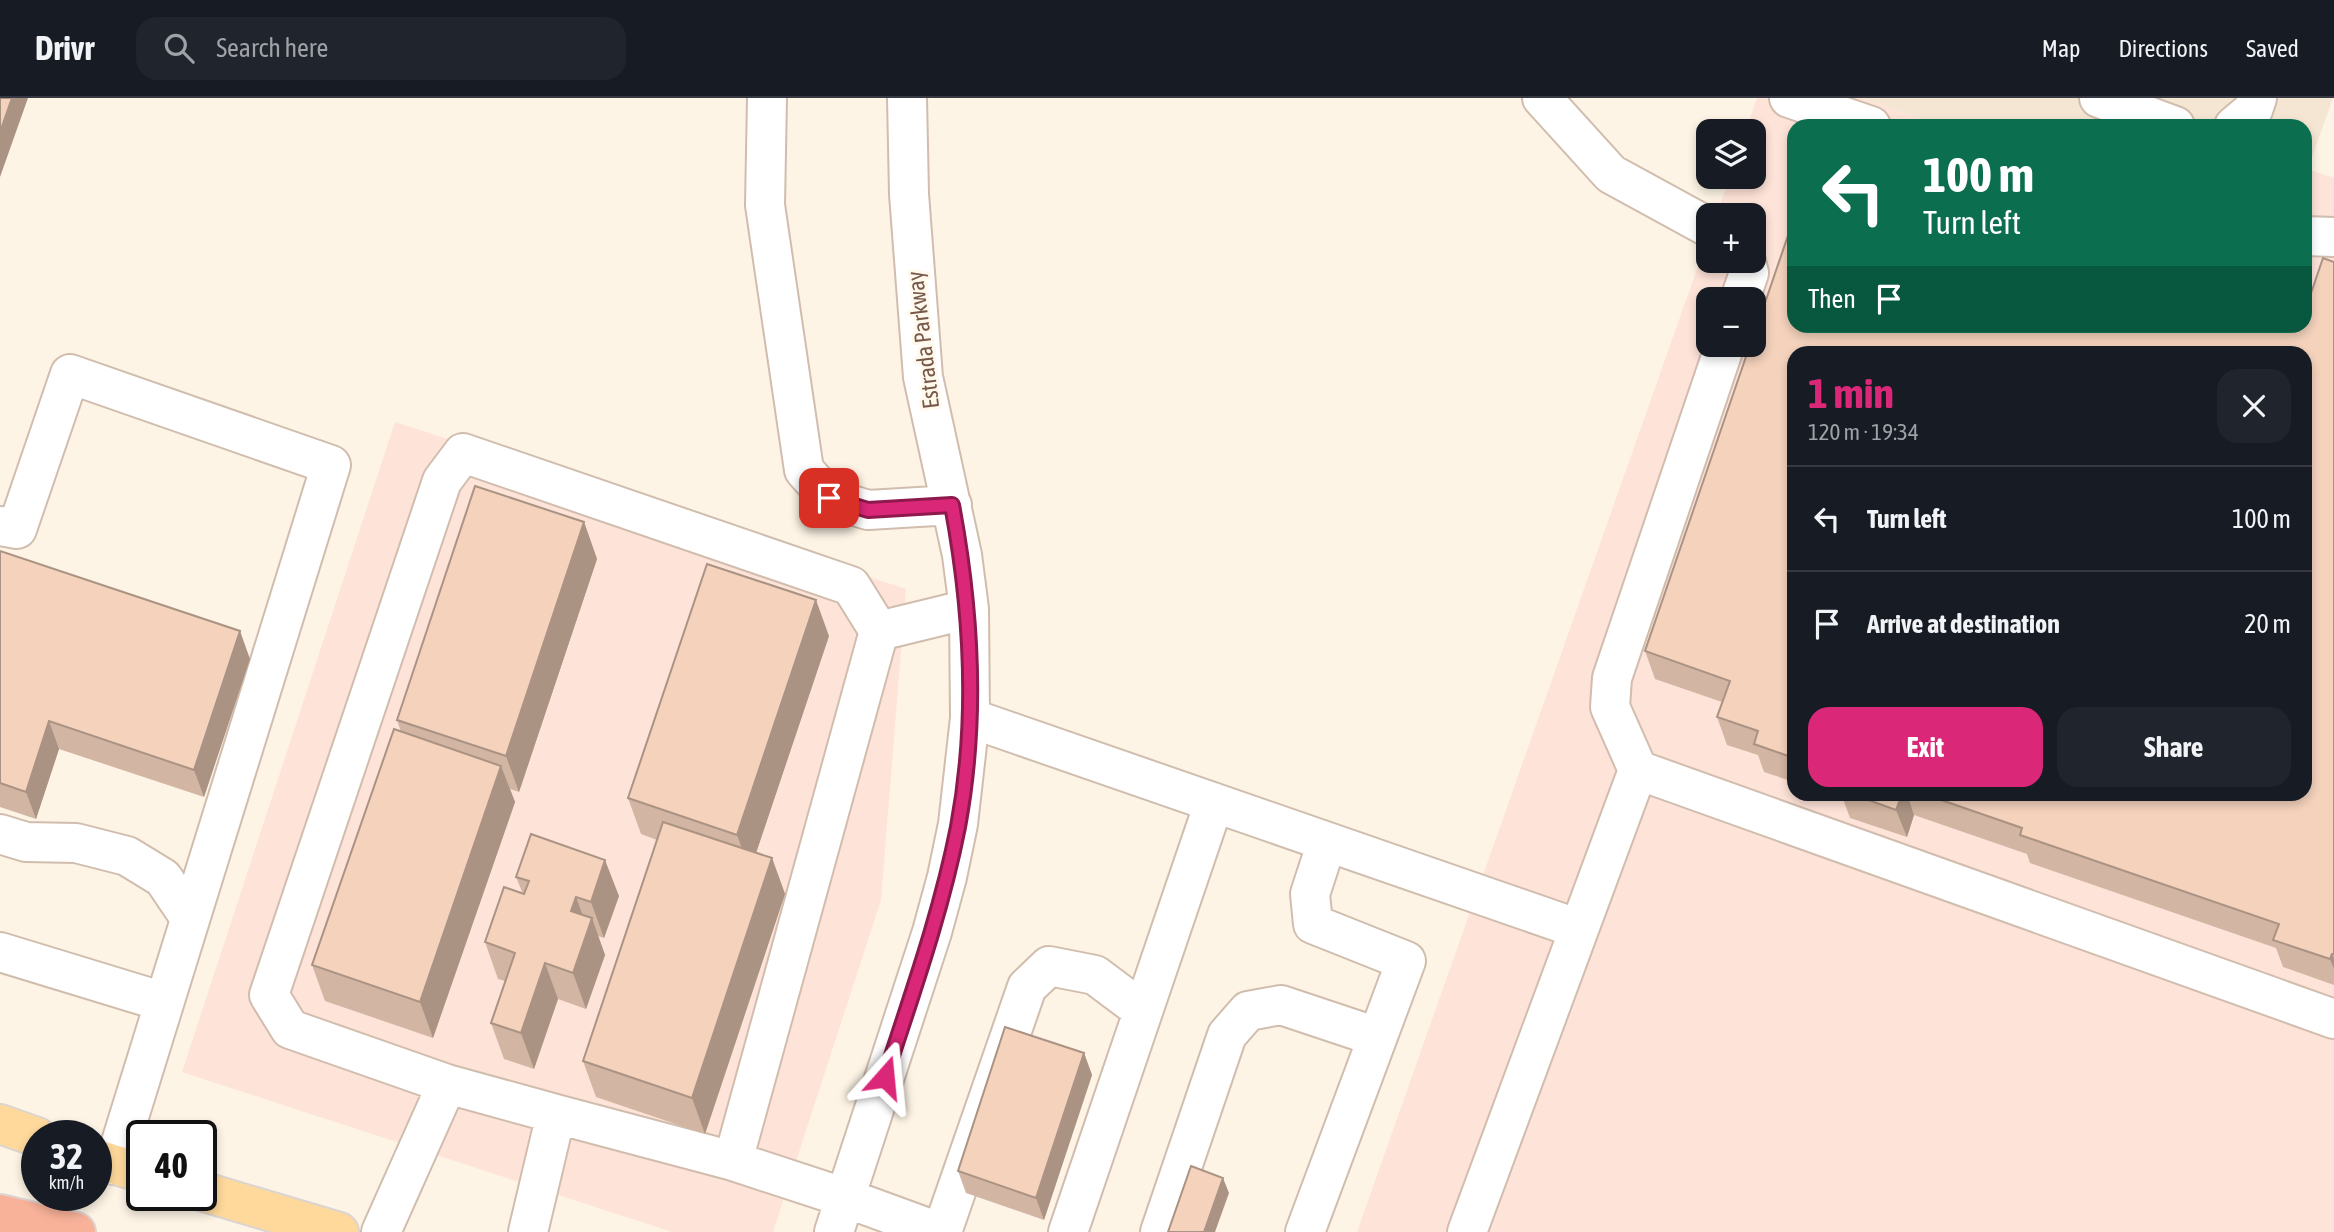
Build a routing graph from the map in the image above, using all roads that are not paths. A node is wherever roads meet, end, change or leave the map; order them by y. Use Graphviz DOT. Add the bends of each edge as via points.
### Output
graph roads {
  1 [pos="766,98"];
  2 [pos="907,98"];
  3 [pos="1542,98"];
  4 [pos="1789,98"];
  5 [pos="2099,98"];
  6 [pos="2257,98"];
  7 [pos="1850,119"];
  8 [pos="2156,119"];
  9 [pos="2242,119"];
  10 [pos="1696,220"];
  11 [pos="2312,236"];
  12 [pos="2334,237"];
  13 [pos="1721,357"];
  14 [pos="952,505"];
  15 [pos="0,526"];
  16 [pos="968,609"];
  17 [pos="879,631"];
  18 [pos="970,718"];
  19 [pos="1638,770"];
  20 [pos="1214,803"];
  21 [pos="0,834"];
  22 [pos="1327,842"];
  23 [pos="190,918"];
  24 [pos="1579,929"];
  25 [pos="0,952"];
  26 [pos="164,1002"];
  27 [pos="1143,1011"];
  28 [pos="2334,1019"];
  29 [pos="1377,1037"];
  30 [pos="447,1084"];
  31 [pos="556,1114"];
  32 [pos="0,1124"];
  33 [pos="21,1131"];
  34 [pos="733,1161"];
  35 [pos="117,1166"];
  36 [pos="217,1196"];
  37 [pos="0,1214"];
  38 [pos="840,1215"];
  39 [pos="76,1232"];
  40 [pos="339,1232"];
  41 [pos="381,1232"];
  42 [pos="528,1232"];
  43 [pos="940,1232"];
  44 [pos="1068,1232"];
  45 [pos="1160,1232"];
  46 [pos="1305,1232"];
  47 [pos="1467,1232"];
  1 -- 14 [label="street" via="765,205 804,470 829,498 868,510"];
  2 -- 14 [label="street, Estrada Parkway" via="923,377"];
  3 -- 10 [label="street" via="1611,174"];
  4 -- 7 [label="street"];
  5 -- 8 [label="street"];
  6 -- 9 [label="street" via="2253,110"];
  11 -- 12 [label="street"];
  13 -- 19 [label="street" via="1612,678 1610,707"];
  14 -- 16 [label="street, Estrada Parkway"];
  15 -- 23 [label="street" via="17,529 70,374 331,465"];
  16 -- 17 [label="street"];
  16 -- 18 [label="street, Estrada Parkway"];
  17 -- 30 [label="street" via="851,586 463,453 442,481 269,995 290,1029"];
  17 -- 34 [label="street"];
  18 -- 20 [label="street"];
  18 -- 38 [label="street, Estrada Parkway" via="947,877"];
  19 -- 24 [label="street"];
  19 -- 28 [label="street"];
  20 -- 22 [label="street"];
  20 -- 27 [label="street"];
  21 -- 23 [label="street" via="26,842 76,843 127,856 163,878"];
  22 -- 24 [label="street"];
  22 -- 29 [label="street" via="1310,894 1314,924 1406,961"];
  23 -- 26 [label="street"];
  24 -- 47 [label="street"];
  25 -- 26 [label="street"];
  26 -- 35 [label="street"];
  27 -- 43 [label="street" via="1095,975 1049,966 1027,987"];
  27 -- 44 [label="street"];
  29 -- 45 [label="street" via="1281,1005 1248,1012 1227,1035"];
  29 -- 46 [label="street"];
  30 -- 31 [label="street"];
  30 -- 41 [label="street"];
  31 -- 34 [label="street"];
  31 -- 42 [label="street"];
  32 -- 33 [label="main road"];
  34 -- 38 [label="street"];
  36 -- 40 [label="main road"];
  37 -- 39 [label="highway"];
  38 -- 43 [label="street"];
}
